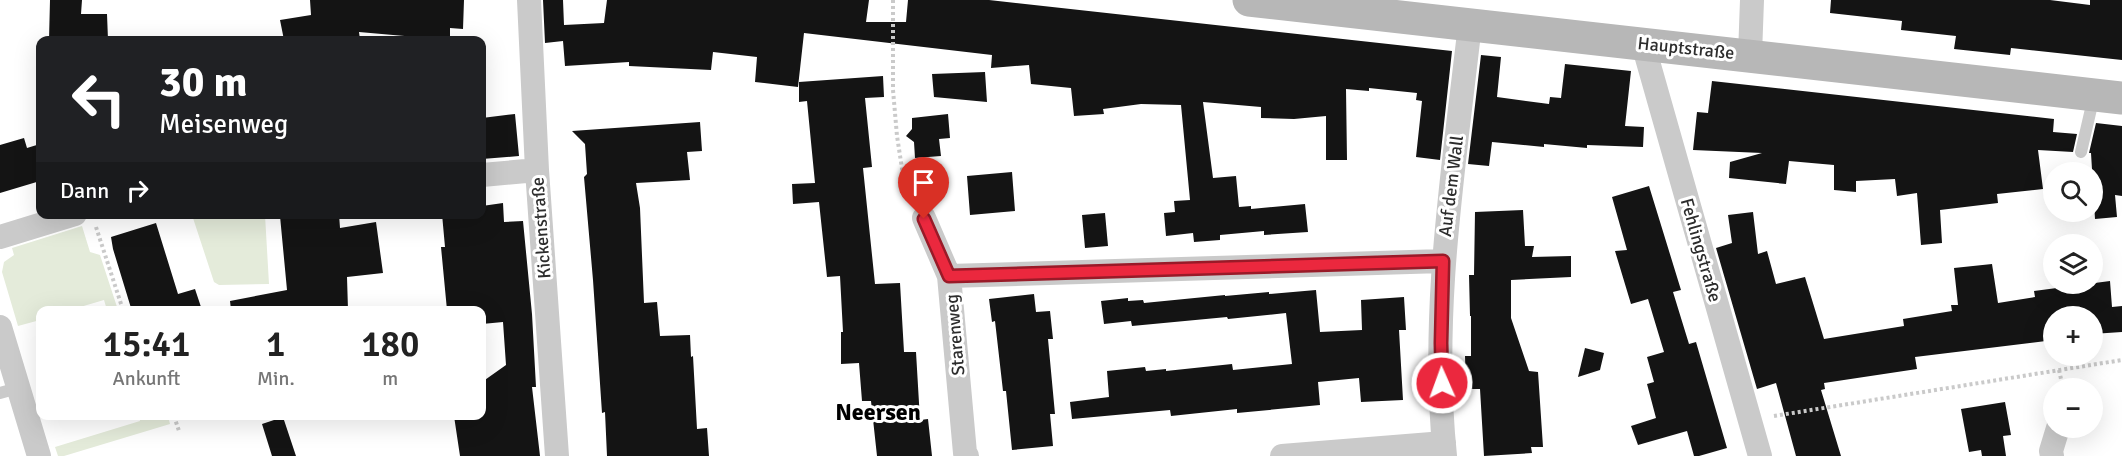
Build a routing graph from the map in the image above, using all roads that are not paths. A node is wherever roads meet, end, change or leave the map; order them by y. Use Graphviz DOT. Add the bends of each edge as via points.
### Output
graph roads {
  1 [pos="529,0"];
  2 [pos="1249,0"];
  3 [pos="1752,0"];
  4 [pos="1470,24"];
  5 [pos="1643,44"];
  6 [pos="1750,55"];
  7 [pos="2108,96"];
  8 [pos="2081,152"];
  9 [pos="537,170"];
  10 [pos="486,175"];
  11 [pos="924,219"];
  12 [pos="85,220"];
  13 [pos="0,237"];
  14 [pos="1443,261"];
  15 [pos="949,276"];
  16 [pos="0,327"];
  17 [pos="9,391"];
  18 [pos="2055,438"];
  19 [pos="1445,450"];
  20 [pos="39,456"];
  21 [pos="557,456"];
  22 [pos="967,456"];
  23 [pos="1282,456"];
  24 [pos="1760,456"];
  25 [pos="2052,456"];
  1 -- 9 [label="street, Kickenstraße"];
  2 -- 4 [label="street, Hauptstraße"];
  3 -- 6 [label="street"];
  4 -- 5 [label="street, Hauptstraße"];
  4 -- 14 [label="street, Auf dem Wall"];
  5 -- 6 [label="street, Hauptstraße"];
  5 -- 24 [label="street, Fehlingstraße"];
  6 -- 7 [label="street, Hauptstraße"];
  7 -- 8 [label="lane"];
  9 -- 10 [label="street"];
  9 -- 21 [label="street, Kickenstraße"];
  11 -- 15 [label="street, Starenweg"];
  12 -- 13 [label="street"];
  14 -- 15 [label="street"];
  14 -- 19 [label="street, Auf dem Wall"];
  15 -- 22 [label="street, Starenweg"];
  16 -- 17 [label="street"];
  17 -- 20 [label="street"];
  18 -- 25 [label="street"];
  19 -- 23 [label="street"];
}
